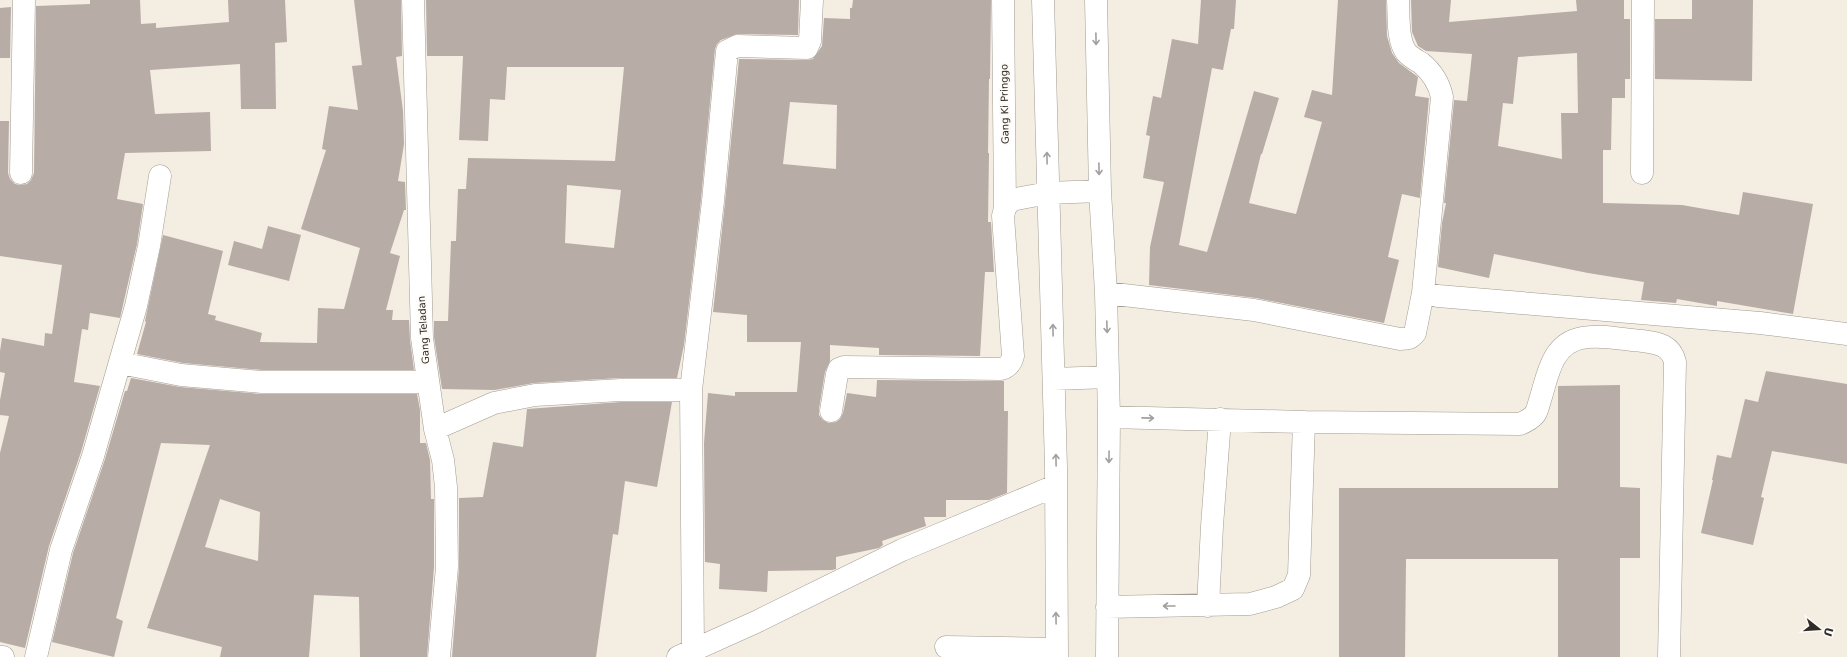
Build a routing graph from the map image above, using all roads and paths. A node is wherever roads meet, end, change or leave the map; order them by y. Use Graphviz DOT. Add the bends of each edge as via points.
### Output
graph roads {
  1 [pos="24,0"];
  2 [pos="413,0"];
  3 [pos="812,0"];
  4 [pos="1003,0"];
  5 [pos="1043,0"];
  6 [pos="1096,0"];
  7 [pos="1398,0"];
  8 [pos="1643,0"];
  9 [pos="21,173"];
  10 [pos="1642,173"];
  11 [pos="160,176"];
  12 [pos="1100,192"];
  13 [pos="1048,193"];
  14 [pos="1005,208"];
  15 [pos="1106,293"];
  16 [pos="1423,293"];
  17 [pos="1847,334"];
  18 [pos="120,363"];
  19 [pos="1108,376"];
  20 [pos="1054,379"];
  21 [pos="428,382"];
  22 [pos="691,390"];
  23 [pos="831,411"];
  24 [pos="1109,417"];
  25 [pos="1220,420"];
  26 [pos="1304,422"];
  27 [pos="435,429"];
  28 [pos="1055,486"];
  29 [pos="1208,606"];
  30 [pos="1107,607"];
  31 [pos="946,647"];
  32 [pos="1056,653"];
  33 [pos="686,654"];
  34 [pos="0,656"];
  35 [pos="3,657"];
  36 [pos="36,657"];
  37 [pos="439,657"];
  38 [pos="1107,657"];
  39 [pos="1669,657"];
  1 -- 9 [label="street"];
  2 -- 21 [label="street, Gang Teladan" via="422,338"];
  3 -- 22 [label="street" via="810,41 807,48 737,46 727,51 713,202"];
  4 -- 14 [label="street, Gang Ki Pringgo"];
  13 -- 5 [label="street, one-way"];
  6 -- 12 [label="street, one-way"];
  7 -- 16 [label="street" via="1401,39 1406,51 1432,75 1438,83 1442,97"];
  8 -- 10 [label="street"];
  11 -- 18 [label="street" via="136,306"];
  12 -- 13 [label="street"];
  12 -- 15 [label="street"];
  13 -- 14 [label="street" via="1011,200"];
  20 -- 13 [label="street, one-way"];
  14 -- 23 [label="street, Gang Ki Pringgo" via="1003,216 1013,356 1010,364 1001,369 839,368"];
  15 -- 16 [label="street" via="1254,310 1407,339 1415,333"];
  15 -- 19 [label="street, one-way"];
  16 -- 17 [label="street" via="1760,323"];
  18 -- 21 [label="street" via="181,375 262,382"];
  18 -- 36 [label="street" via="93,456 61,550"];
  19 -- 20 [label="street"];
  19 -- 24 [label="street"];
  28 -- 20 [label="street, one-way"];
  21 -- 27 [label="street, Gang Teladan"];
  22 -- 27 [label="street" via="621,390 535,395 494,403"];
  22 -- 33 [label="street"];
  24 -- 25 [label="street, one-way"];
  24 -- 30 [label="street, one-way"];
  25 -- 26 [label="street"];
  25 -- 29 [label="street"];
  26 -- 29 [label="street" via="1299,576 1293,589 1250,604"];
  26 -- 39 [label="street" via="1520,424 1535,414 1556,354 1561,347 1581,338 1595,337 1654,342 1669,349 1675,362"];
  27 -- 37 [label="street, Gang Teladan" via="443,460 446,487 447,566"];
  32 -- 28 [label="street, one-way"];
  28 -- 33 [label="street" via="902,550"];
  29 -- 30 [label="street, one-way"];
  30 -- 38 [label="street"];
  31 -- 32 [label="street"];
  34 -- 35 [label="street"];
}
